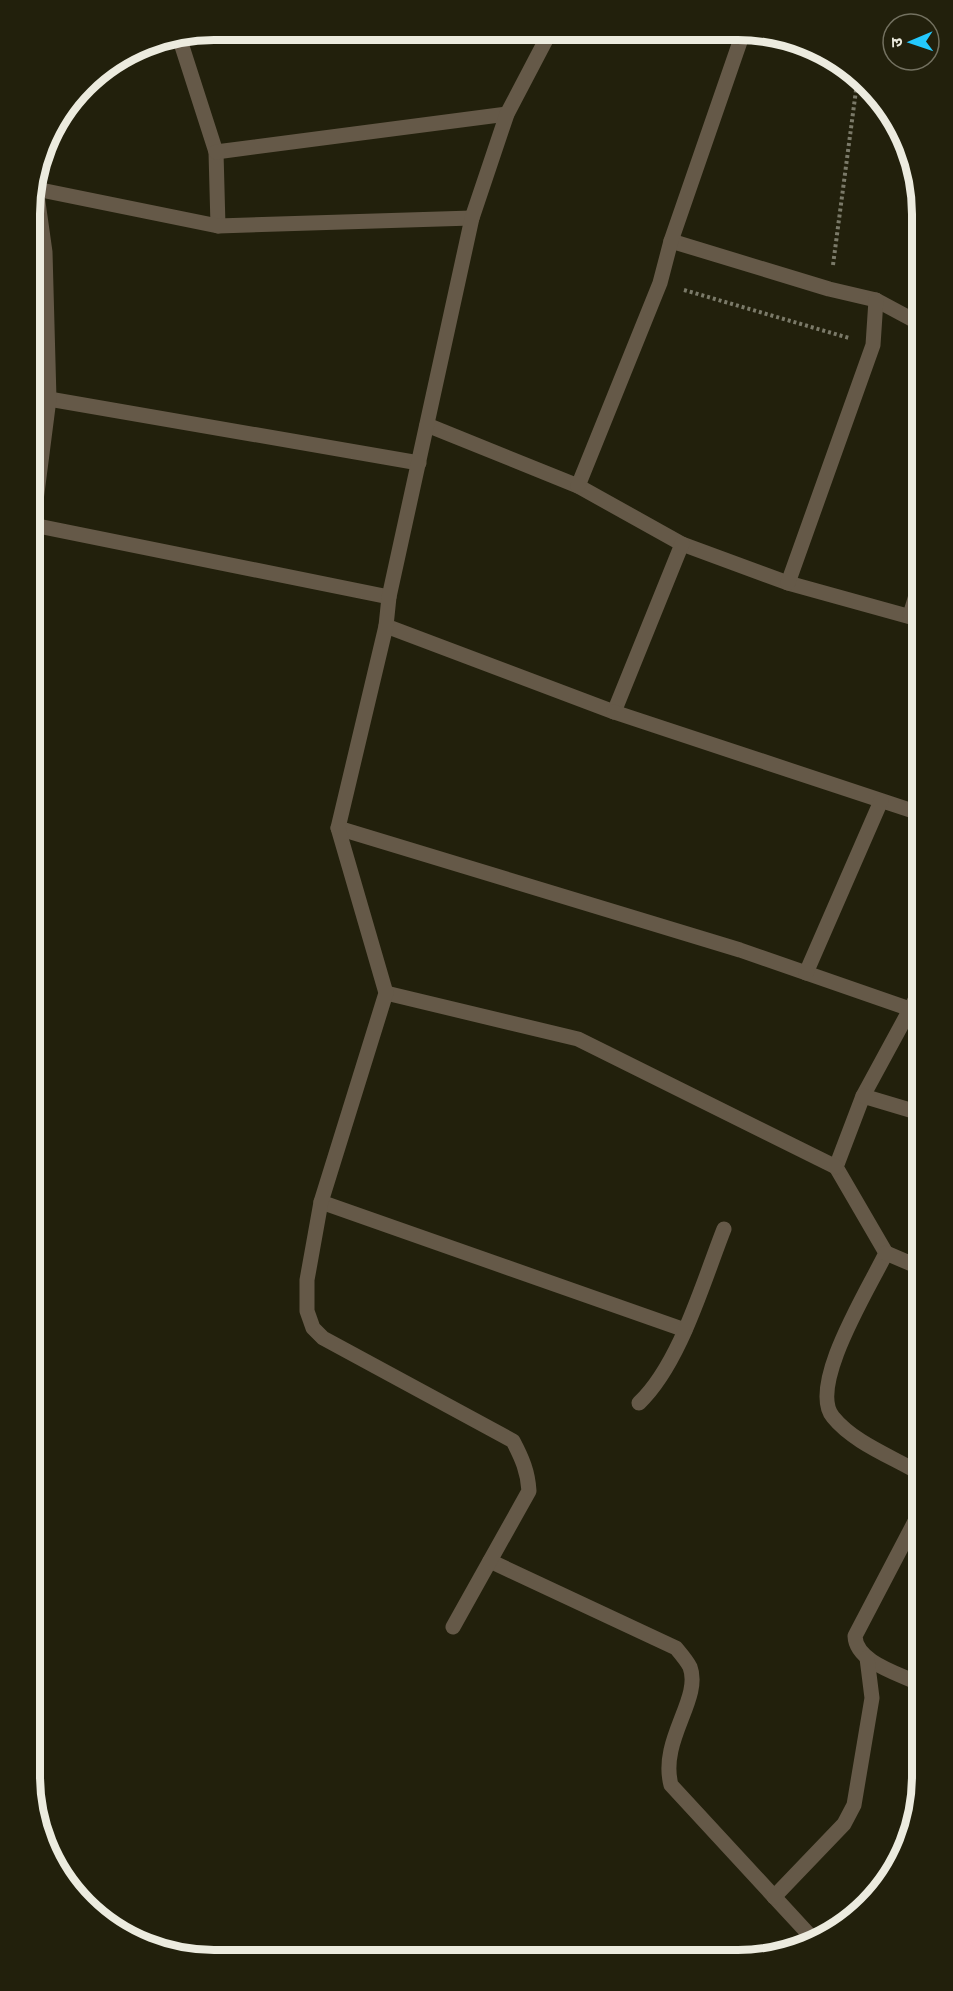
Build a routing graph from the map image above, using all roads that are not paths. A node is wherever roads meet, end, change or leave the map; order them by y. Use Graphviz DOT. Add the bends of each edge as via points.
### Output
graph roads {
  1 [pos="546,40"];
  2 [pos="741,40"];
  3 [pos="181,44"];
  4 [pos="507,114"];
  5 [pos="216,152"];
  6 [pos="43,186"];
  7 [pos="472,218"];
  8 [pos="41,225"];
  9 [pos="218,226"];
  10 [pos="671,242"];
  11 [pos="876,300"];
  12 [pos="912,319"];
  13 [pos="49,399"];
  14 [pos="427,425"];
  15 [pos="41,463"];
  16 [pos="418,463"];
  17 [pos="578,486"];
  18 [pos="41,526"];
  19 [pos="682,544"];
  20 [pos="788,583"];
  21 [pos="389,597"];
  22 [pos="912,616"];
  23 [pos="386,626"];
  24 [pos="614,712"];
  25 [pos="881,801"];
  26 [pos="912,811"];
  27 [pos="338,828"];
  28 [pos="806,973"];
  29 [pos="386,993"];
  30 [pos="912,1006"];
  31 [pos="910,1010"];
  32 [pos="863,1096"];
  33 [pos="912,1111"];
  34 [pos="836,1167"];
  35 [pos="321,1202"];
  36 [pos="724,1229"];
  37 [pos="886,1253"];
  38 [pos="912,1264"];
  39 [pos="685,1330"];
  40 [pos="639,1403"];
  41 [pos="912,1468"];
  42 [pos="912,1526"];
  43 [pos="490,1561"];
  44 [pos="453,1627"];
  45 [pos="867,1658"];
  46 [pos="912,1680"];
  47 [pos="774,1897"];
  48 [pos="809,1935"];
  1 -- 4 [label="street"];
  2 -- 10 [label="street"];
  3 -- 5 [label="street"];
  4 -- 5 [label="street"];
  4 -- 7 [label="street"];
  5 -- 9 [label="street"];
  6 -- 9 [label="street"];
  7 -- 9 [label="street"];
  7 -- 14 [label="street"];
  8 -- 13 [label="street"];
  10 -- 11 [label="street"];
  10 -- 17 [label="street" via="660,283"];
  11 -- 12 [label="street"];
  11 -- 20 [label="street" via="873,345"];
  13 -- 15 [label="street"];
  13 -- 16 [label="street"];
  14 -- 16 [label="street"];
  14 -- 17 [label="street"];
  16 -- 21 [label="street"];
  17 -- 19 [label="street"];
  18 -- 21 [label="street"];
  19 -- 20 [label="street"];
  19 -- 24 [label="street"];
  20 -- 22 [label="street"];
  21 -- 23 [label="street"];
  23 -- 24 [label="street"];
  23 -- 27 [label="street"];
  24 -- 25 [label="street"];
  25 -- 26 [label="street"];
  25 -- 28 [label="street"];
  27 -- 28 [label="street" via="605,907"];
  27 -- 29 [label="street"];
  28 -- 31 [label="street"];
  29 -- 34 [label="street" via="578,1039"];
  29 -- 35 [label="street"];
  30 -- 31 [label="street"];
  31 -- 32 [label="street"];
  32 -- 33 [label="street"];
  32 -- 34 [label="street"];
  34 -- 37 [label="street"];
  35 -- 39 [label="street"];
  35 -- 43 [label="street" via="307,1280 307,1311 313,1329 513,1441 520,1454 528,1474 529,1491"];
  36 -- 39 [label="street"];
  37 -- 38 [label="street"];
  37 -- 41 [label="street" via="841,1344 826,1396 831,1415 848,1431"];
  39 -- 40 [label="street" via="651,1392"];
  42 -- 45 [label="street" via="858,1626 856,1644"];
  43 -- 44 [label="street"];
  43 -- 47 [label="street" via="676,1648 690,1668 691,1692 670,1746 667,1769 671,1785"];
  45 -- 46 [label="street"];
  45 -- 47 [label="street" via="872,1698 854,1805 844,1824"];
  47 -- 48 [label="street"];
}
